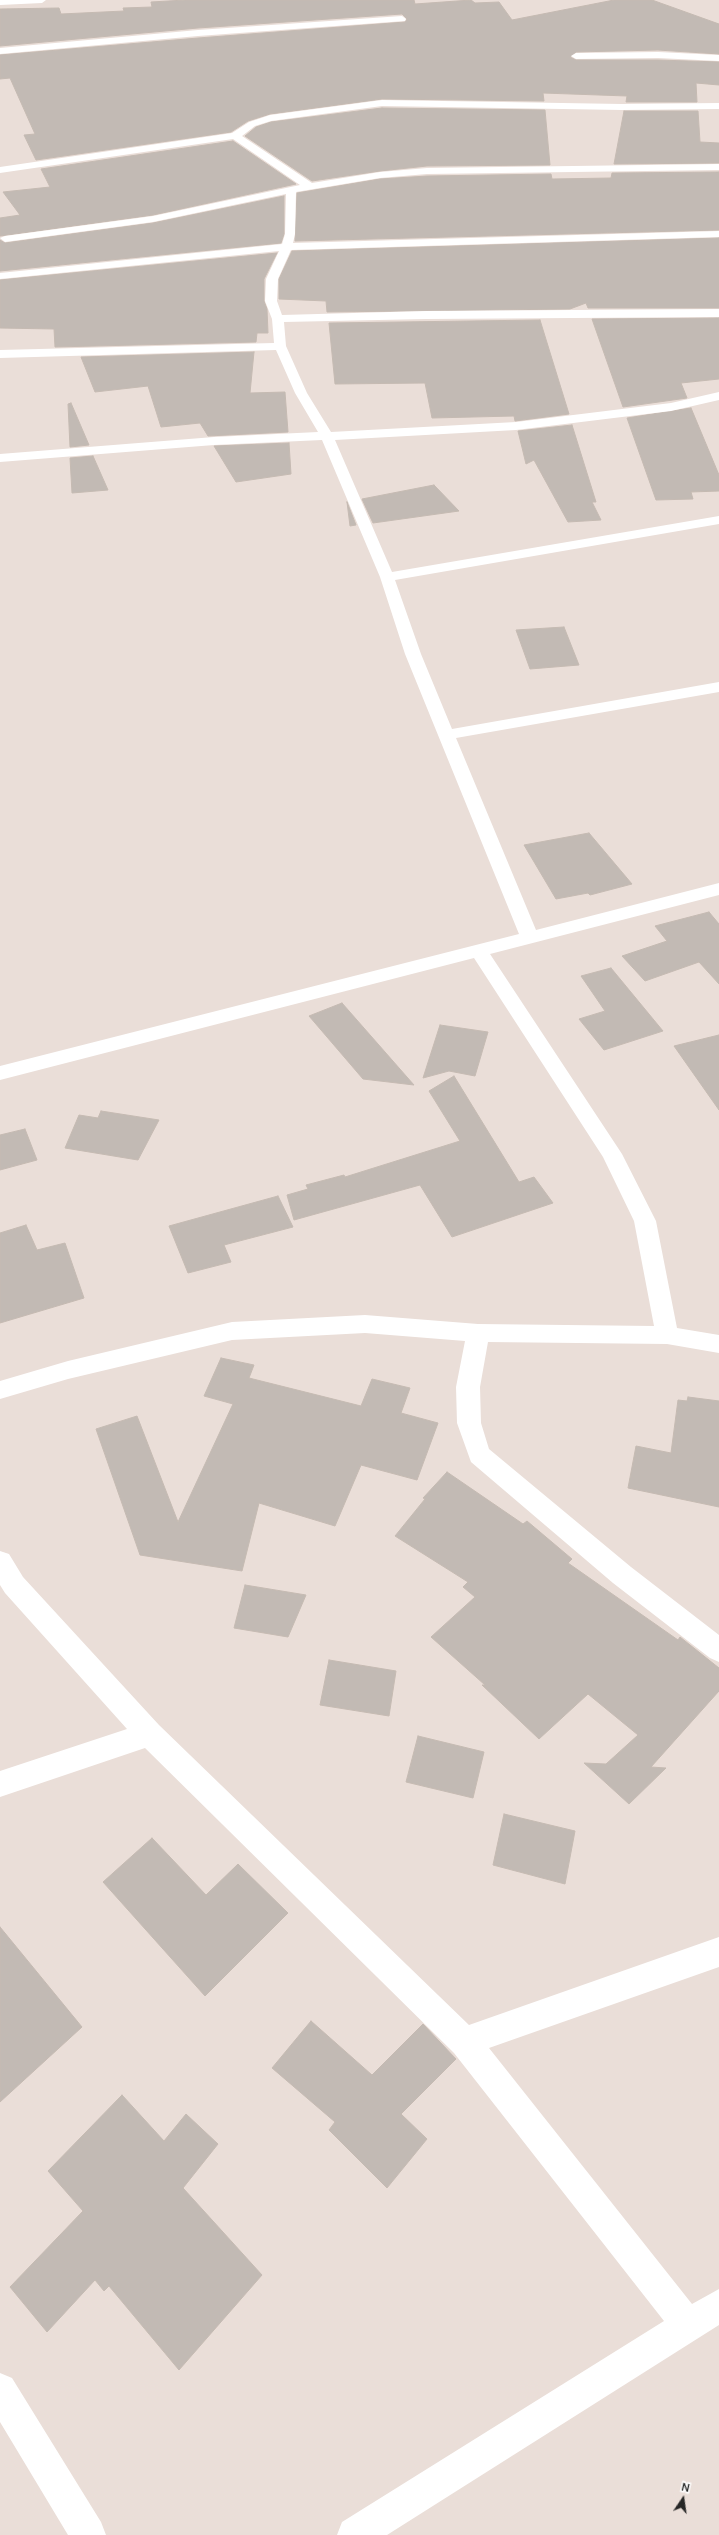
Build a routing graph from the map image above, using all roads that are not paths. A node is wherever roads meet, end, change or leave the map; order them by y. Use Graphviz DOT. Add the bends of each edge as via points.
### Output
graph roads {
  1 [pos="42,0"];
  2 [pos="0,2"];
  3 [pos="402,19"];
  4 [pos="0,51"];
  5 [pos="576,56"];
  6 [pos="719,58"];
  7 [pos="719,106"];
  8 [pos="235,136"];
  9 [pos="719,167"];
  10 [pos="0,170"];
  11 [pos="310,186"];
  12 [pos="291,190"];
  13 [pos="719,234"];
  14 [pos="5,240"];
  15 [pos="286,248"];
  16 [pos="0,276"];
  17 [pos="719,313"];
  18 [pos="278,319"];
  19 [pos="280,346"];
  20 [pos="0,354"];
  21 [pos="719,396"];
  22 [pos="327,436"];
  23 [pos="0,458"];
  24 [pos="719,520"];
  25 [pos="387,577"];
  26 [pos="719,687"];
  27 [pos="446,735"];
  28 [pos="719,889"];
  29 [pos="529,936"];
  30 [pos="478,950"];
  31 [pos="0,1073"];
  32 [pos="478,1333"];
  33 [pos="667,1335"];
  34 [pos="719,1344"];
  35 [pos="0,1390"];
  36 [pos="0,1562"];
  37 [pos="719,1650"];
  38 [pos="148,1734"];
  39 [pos="0,1784"];
  40 [pos="719,1952"];
  41 [pos="465,2042"];
  42 [pos="719,2306"];
  43 [pos="688,2325"];
  44 [pos="0,2390"];
  45 [pos="88,2535"];
  46 [pos="355,2535"];
  1 -- 2 [label="street"];
  3 -- 4 [label="street"];
  5 -- 6 [label="street" via="658,55"];
  7 -- 8 [label="street" via="622,107 396,102 270,118 252,124"];
  8 -- 10 [label="street"];
  8 -- 11 [label="street"];
  9 -- 11 [label="street" via="427,171 380,175"];
  11 -- 12 [label="street"];
  12 -- 14 [label="street" via="153,219"];
  12 -- 15 [label="street" via="290,234"];
  13 -- 15 [label="street" via="412,241"];
  15 -- 16 [label="street"];
  15 -- 18 [label="street" via="272,279 271,301"];
  17 -- 18 [label="street"];
  18 -- 19 [label="street"];
  19 -- 20 [label="street"];
  19 -- 22 [label="street" via="301,393"];
  21 -- 22 [label="street" via="671,407 516,426"];
  22 -- 23 [label="street" via="214,441"];
  22 -- 25 [label="street"];
  24 -- 25 [label="street"];
  25 -- 27 [label="street" via="413,654"];
  26 -- 27 [label="street"];
  27 -- 29 [label="street"];
  28 -- 29 [label="street"];
  29 -- 30 [label="street"];
  30 -- 31 [label="street"];
  30 -- 33 [label="street" via="612,1154 645,1221"];
  32 -- 33 [label="street"];
  32 -- 35 [label="street" via="365,1324 232,1331 68,1370"];
  32 -- 37 [label="street" via="468,1387 469,1423 479,1455 622,1574"];
  33 -- 34 [label="street"];
  36 -- 38 [label="street" via="14,1585"];
  38 -- 39 [label="street"];
  38 -- 41 [label="street"];
  40 -- 41 [label="street"];
  41 -- 43 [label="street"];
  42 -- 43 [label="street"];
  43 -- 46 [label="street"];
  44 -- 45 [label="street"];
}
